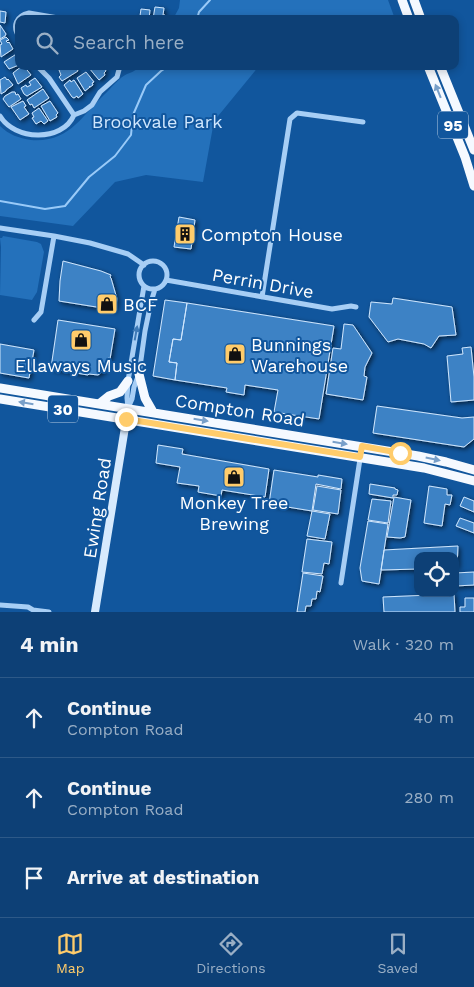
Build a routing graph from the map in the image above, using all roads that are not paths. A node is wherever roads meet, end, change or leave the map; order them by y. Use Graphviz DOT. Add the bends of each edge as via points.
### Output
graph roads {
  1 [pos="402,0"];
  2 [pos="414,0"];
  3 [pos="22,15"];
  4 [pos="41,15"];
  5 [pos="408,15"];
  6 [pos="420,15"];
  7 [pos="41,70"];
  8 [pos="119,70"];
  9 [pos="430,70"];
  10 [pos="442,70"];
  11 [pos="74,115"];
  12 [pos="0,116"];
  13 [pos="363,122"];
  14 [pos="474,150"];
  15 [pos="474,186"];
  16 [pos="0,228"];
  17 [pos="54,236"];
  18 [pos="144,265"];
  19 [pos="166,280"];
  20 [pos="144,286"];
  21 [pos="155,289"];
  22 [pos="262,297"];
  23 [pos="356,307"];
  24 [pos="34,320"];
  25 [pos="139,374"];
  26 [pos="128,381"];
  27 [pos="0,388"];
  28 [pos="0,399"];
  29 [pos="99,404"];
  30 [pos="128,408"];
  31 [pos="153,412"];
  32 [pos="126,419"];
  33 [pos="362,446"];
  34 [pos="360,457"];
  35 [pos="474,464"];
  36 [pos="464,467"];
  37 [pos="474,470"];
  38 [pos="474,481"];
  39 [pos="340,584"];
  40 [pos="0,605"];
  41 [pos="49,612"];
  42 [pos="96,612"];
  1 -- 5 [label="main road"];
  2 -- 6 [label="main road"];
  3 -- 4 [label="street"];
  7 -- 11 [label="street"];
  8 -- 11 [label="street" via="117,77 100,92 92,105"];
  15 -- 9 [label="main road, 95, one-way"];
  10 -- 14 [label="main road, 95"];
  11 -- 12 [label="street" via="61,130 40,136 14,128"];
  13 -- 22 [label="street" via="298,113 290,119"];
  16 -- 17 [label="street"];
  17 -- 18 [label="street" via="128,254"];
  17 -- 24 [label="street" via="41,312"];
  18 -- 19 [label="street" via="160,264 166,270"];
  18 -- 20 [label="street" via="139,274"];
  19 -- 21 [label="street"];
  19 -- 22 [label="street, Perrin Drive"];
  20 -- 21 [label="street"];
  26 -- 20 [label="street, Ewing Road, one-way"];
  21 -- 25 [label="street, Ewing Road"];
  22 -- 23 [label="street, Perrin Drive" via="332,309"];
  25 -- 30 [label="street, Ewing Road"];
  25 -- 31 [label="main road" via="145,398"];
  26 -- 29 [label="main road" via="120,392"];
  26 -- 30 [label="street, Ewing Road"];
  27 -- 29 [label="main road, Compton Road / 30"];
  32 -- 28 [label="main road, Compton Road / 30, one-way"];
  29 -- 30 [label="main road, Compton Road / 30"];
  30 -- 31 [label="main road, Compton Road / 30"];
  30 -- 32 [label="main road, Ewing Road"];
  31 -- 33 [label="main road, Compton Road / 30, one-way"];
  32 -- 34 [label="main road, Compton Road / 30"];
  32 -- 42 [label="main road, Ewing Road"];
  33 -- 34 [label="street"];
  33 -- 36 [label="main road, Compton Road / 30, one-way"];
  34 -- 38 [label="main road, Compton Road / 30" via="435,470"];
  34 -- 39 [label="street"];
  35 -- 36 [label="main road"];
  36 -- 37 [label="main road, Compton Road / 30"];
  40 -- 41 [label="street"];
}
